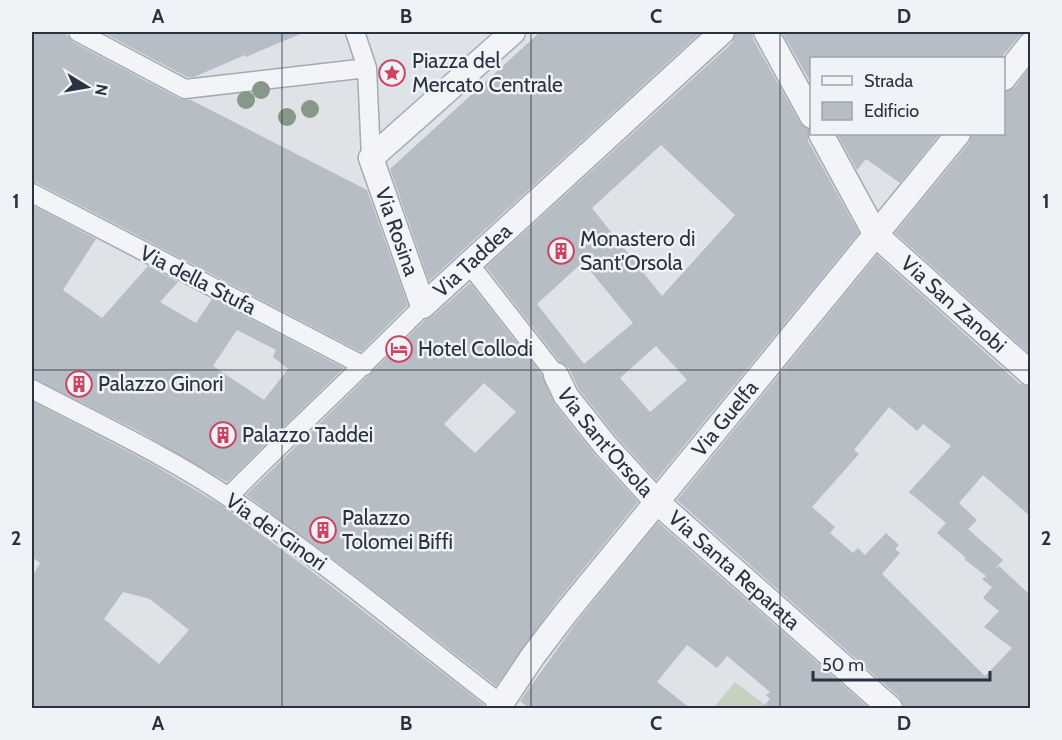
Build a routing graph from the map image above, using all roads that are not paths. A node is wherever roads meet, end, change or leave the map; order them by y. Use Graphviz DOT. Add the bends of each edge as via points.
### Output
graph roads {
  1 [pos="355,32"];
  2 [pos="513,32"];
  3 [pos="723,32"];
  4 [pos="766,32"];
  5 [pos="90,34"];
  6 [pos="1030,45"];
  7 [pos="367,68"];
  8 [pos="1005,77"];
  9 [pos="810,112"];
  10 [pos="822,135"];
  11 [pos="957,135"];
  12 [pos="371,158"];
  13 [pos="32,193"];
  14 [pos="876,235"];
  15 [pos="470,265"];
  16 [pos="423,306"];
  17 [pos="364,366"];
  18 [pos="1030,373"];
  19 [pos="556,375"];
  20 [pos="32,389"];
  21 [pos="228,497"];
  22 [pos="657,502"];
  23 [pos="502,707"];
  24 [pos="890,708"];
  1 -- 7 [label="street"];
  2 -- 12 [label="street"];
  3 -- 15 [label="street, Via Taddea"];
  4 -- 9 [label="street"];
  5 -- 7 [label="street" via="185,89"];
  6 -- 8 [label="street"];
  7 -- 12 [label="street"];
  10 -- 14 [label="street, Via San Zanobi"];
  11 -- 14 [label="street, Via Guelfa"];
  12 -- 16 [label="street, Via Rosina"];
  13 -- 17 [label="street, Via della Stufa"];
  14 -- 18 [label="street, Via San Zanobi"];
  14 -- 22 [label="street, Via Guelfa"];
  15 -- 16 [label="street, Via Taddea"];
  15 -- 19 [label="street, Via Sant'Orsola"];
  16 -- 17 [label="street, Via Taddea"];
  17 -- 21 [label="street, Via Taddea"];
  19 -- 22 [label="street, Via Sant'Orsola" via="566,396 598,437"];
  20 -- 21 [label="street, Via dei Ginori"];
  21 -- 23 [label="street, Via dei Ginori" via="306,551"];
  22 -- 23 [label="street, Via Guelfa" via="533,656"];
  22 -- 24 [label="street, Via Santa Reparata"];
}
